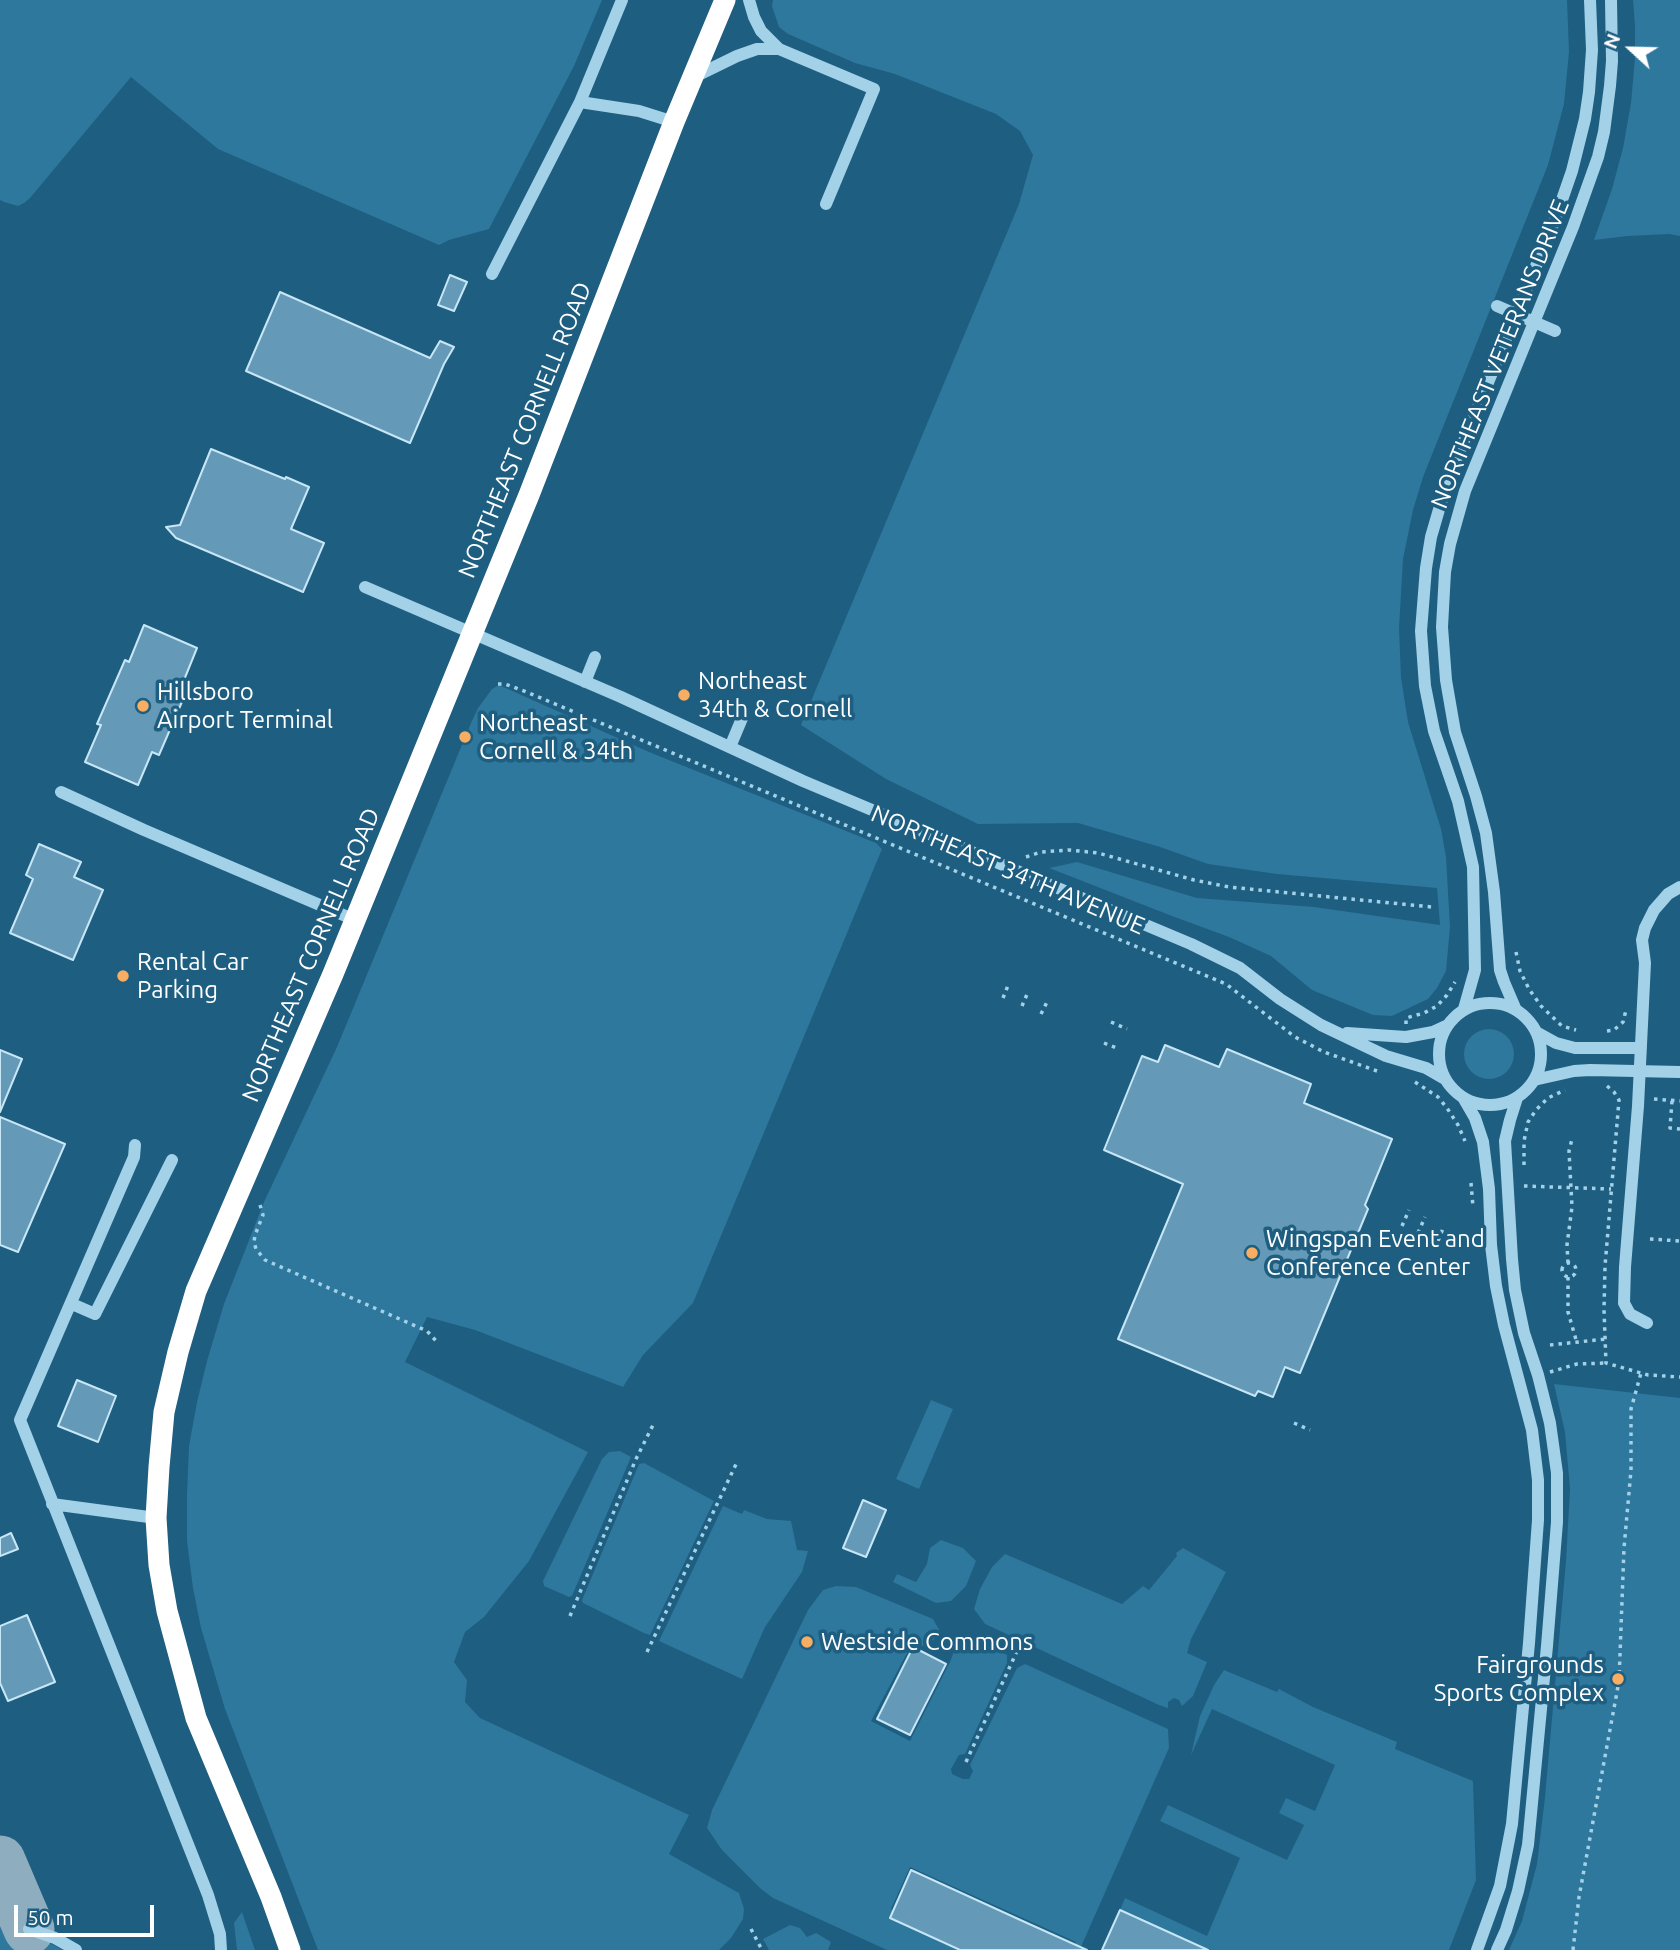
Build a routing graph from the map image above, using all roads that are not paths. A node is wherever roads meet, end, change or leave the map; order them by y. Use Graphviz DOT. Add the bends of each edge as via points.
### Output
graph roads {
  1 [pos="622,0"];
  2 [pos="725,0"];
  3 [pos="749,0"];
  4 [pos="1590,0"];
  5 [pos="1611,0"];
  6 [pos="779,48"];
  7 [pos="692,78"];
  8 [pos="580,102"];
  9 [pos="674,122"];
  10 [pos="826,204"];
  11 [pos="492,274"];
  12 [pos="1497,306"];
  13 [pos="1516,314"];
  14 [pos="1534,322"];
  15 [pos="1555,331"];
  16 [pos="365,587"];
  17 [pos="472,634"];
  18 [pos="595,657"];
  19 [pos="585,682"];
  20 [pos="743,716"];
  21 [pos="730,747"];
  22 [pos="61,792"];
  23 [pos="1680,887"];
  24 [pos="355,920"];
  25 [pos="1464,1009"];
  26 [pos="1516,1010"];
  27 [pos="1446,1026"];
  28 [pos="1338,1032"];
  29 [pos="1536,1032"];
  30 [pos="1640,1048"];
  31 [pos="1639,1072"];
  32 [pos="1680,1072"];
  33 [pos="1445,1079"];
  34 [pos="1534,1080"];
  35 [pos="1517,1098"];
  36 [pos="1464,1099"];
  37 [pos="135,1145"];
  38 [pos="172,1160"];
  39 [pos="72,1304"];
  40 [pos="1647,1323"];
  41 [pos="52,1504"];
  42 [pos="156,1518"];
  43 [pos="29,1929"];
  44 [pos="76,1950"];
  45 [pos="221,1950"];
  46 [pos="290,1950"];
  47 [pos="1477,1950"];
  48 [pos="1497,1950"];
  1 -- 8 [label="street"];
  2 -- 7 [label="highway, NORTHEAST CORNELL ROAD"];
  3 -- 6 [label="street" via="761,31"];
  4 -- 13 [label="street, NORTHEAST VETERANS DRIVE" via="1591,70 1581,141"];
  5 -- 14 [label="street, NORTHEAST VETERANS DRIVE" via="1612,61 1604,132 1590,182"];
  6 -- 7 [label="street" via="737,55"];
  6 -- 10 [label="street" via="874,89"];
  7 -- 9 [label="highway, NORTHEAST CORNELL ROAD"];
  8 -- 9 [label="street"];
  8 -- 11 [label="street"];
  9 -- 17 [label="highway, NORTHEAST CORNELL ROAD"];
  12 -- 13 [label="street"];
  13 -- 14 [label="street"];
  13 -- 25 [label="street, NORTHEAST VETERANS DRIVE" via="1438,509 1423,599 1422,659 1429,710 1473,867 1475,970"];
  14 -- 15 [label="street"];
  14 -- 26 [label="street, NORTHEAST VETERANS DRIVE" via="1465,491 1450,544 1442,616 1450,707 1486,833 1500,970"];
  16 -- 17 [label="street, NORTHEAST 34TH AVENUE"];
  17 -- 19 [label="street, NORTHEAST 34TH AVENUE"];
  17 -- 24 [label="highway, NORTHEAST CORNELL ROAD"];
  18 -- 19 [label="street"];
  19 -- 21 [label="street, NORTHEAST 34TH AVENUE"];
  20 -- 21 [label="street"];
  21 -- 28 [label="street, NORTHEAST 34TH AVENUE" via="1223,958 1302,1015"];
  22 -- 24 [label="street"];
  23 -- 30 [label="street" via="1654,910 1642,940"];
  24 -- 42 [label="highway, NORTHEAST CORNELL ROAD" via="196,1291 164,1412"];
  25 -- 26 [label="street" via="1488,1003"];
  25 -- 27 [label="street"];
  26 -- 29 [label="street"];
  27 -- 28 [label="street, NORTHEAST 34TH AVENUE" via="1406,1037"];
  27 -- 33 [label="street" via="1439,1051"];
  28 -- 33 [label="street, NORTHEAST 34TH AVENUE"];
  29 -- 30 [label="street" via="1575,1048"];
  29 -- 34 [label="street" via="1542,1055"];
  30 -- 31 [label="street"];
  31 -- 32 [label="street"];
  31 -- 34 [label="street" via="1574,1071"];
  31 -- 40 [label="street" via="1624,1303 1630,1314"];
  33 -- 36 [label="street"];
  34 -- 35 [label="street"];
  35 -- 36 [label="street" via="1492,1105"];
  35 -- 48 [label="street" via="1505,1141 1511,1259 1514,1290 1550,1423 1557,1522 1528,1845"];
  36 -- 47 [label="street" via="1483,1142 1496,1286 1532,1430 1538,1480 1512,1824 1500,1886"];
  37 -- 39 [label="street"];
  38 -- 39 [label="street" via="95,1314"];
  39 -- 41 [label="street" via="20,1420"];
  41 -- 42 [label="street"];
  41 -- 45 [label="street" via="208,1895"];
  42 -- 46 [label="highway, NORTHEAST CORNELL ROAD" via="167,1611 196,1718"];
  43 -- 44 [label="street"];
}
